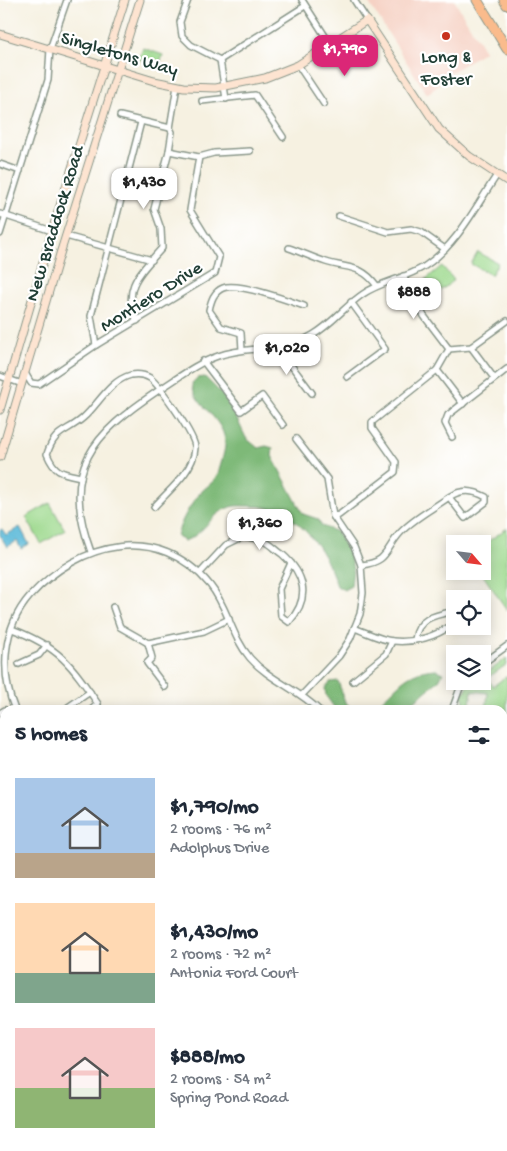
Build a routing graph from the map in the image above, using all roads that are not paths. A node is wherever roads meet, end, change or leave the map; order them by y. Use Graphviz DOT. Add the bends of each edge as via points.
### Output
graph roads {
  1 [pos="67,0"];
  2 [pos="125,0"];
  3 [pos="140,0"];
  4 [pos="188,0"];
  5 [pos="302,0"];
  6 [pos="354,0"];
  7 [pos="477,0"];
  8 [pos="504,0"];
  9 [pos="507,5"];
  10 [pos="305,6"];
  11 [pos="367,20"];
  12 [pos="0,34"];
  13 [pos="330,45"];
  14 [pos="50,49"];
  15 [pos="371,49"];
  16 [pos="507,49"];
  17 [pos="220,60"];
  18 [pos="298,65"];
  19 [pos="104,66"];
  20 [pos="117,70"];
  21 [pos="178,86"];
  22 [pos="224,88"];
  23 [pos="226,99"];
  24 [pos="202,101"];
  25 [pos="324,104"];
  26 [pos="120,116"];
  27 [pos="141,122"];
  28 [pos="170,128"];
  29 [pos="283,137"];
  30 [pos="169,150"];
  31 [pos="250,151"];
  32 [pos="199,157"];
  33 [pos="0,164"];
  34 [pos="20,171"];
  35 [pos="497,175"];
  36 [pos="507,181"];
  37 [pos="0,214"];
  38 [pos="339,216"];
  39 [pos="6,217"];
  40 [pos="52,231"];
  41 [pos="0,234"];
  42 [pos="66,236"];
  43 [pos="109,248"];
  44 [pos="289,248"];
  45 [pos="445,249"];
  46 [pos="152,260"];
  47 [pos="403,276"];
  48 [pos="377,286"];
  49 [pos="351,302"];
  50 [pos="304,306"];
  51 [pos="137,321"];
  52 [pos="507,321"];
  53 [pos="96,345"];
  54 [pos="471,347"];
  55 [pos="278,348"];
  56 [pos="449,349"];
  57 [pos="242,350"];
  58 [pos="204,361"];
  59 [pos="507,369"];
  60 [pos="437,370"];
  61 [pos="25,373"];
  62 [pos="0,376"];
  63 [pos="347,377"];
  64 [pos="494,378"];
  65 [pos="9,379"];
  66 [pos="22,384"];
  67 [pos="159,390"];
  68 [pos="312,393"];
  69 [pos="463,404"];
  70 [pos="0,410"];
  71 [pos="283,425"];
  72 [pos="452,437"];
  73 [pos="296,439"];
  74 [pos="0,457"];
  75 [pos="81,477"];
  76 [pos="450,497"];
  77 [pos="154,507"];
  78 [pos="333,516"];
  79 [pos="91,552"];
  80 [pos="292,563"];
  81 [pos="361,565"];
  82 [pos="200,573"];
  83 [pos="112,607"];
  84 [pos="446,613"];
  85 [pos="228,619"];
  86 [pos="354,628"];
  87 [pos="12,629"];
  88 [pos="446,629"];
  89 [pos="416,639"];
  90 [pos="392,641"];
  91 [pos="148,643"];
  92 [pos="47,646"];
  93 [pos="507,646"];
  94 [pos="491,658"];
  95 [pos="19,664"];
  96 [pos="353,681"];
  97 [pos="6,684"];
  98 [pos="0,685"];
  99 [pos="165,687"];
  100 [pos="459,690"];
  101 [pos="90,692"];
  102 [pos="302,695"];
  103 [pos="13,705"];
  104 [pos="71,705"];
  105 [pos="97,705"];
  106 [pos="313,705"];
  107 [pos="454,705"];
  1 -- 14 [label="street"];
  2 -- 19 [label="main road, New Braddock Road"];
  3 -- 20 [label="main road, New Braddock Road"];
  4 -- 17 [label="street" via="180,22 182,36 191,45"];
  5 -- 10 [label="street"];
  6 -- 11 [label="street"];
  7 -- 16 [label="highway"];
  8 -- 9 [label="highway"];
  10 -- 13 [label="street"];
  10 -- 17 [label="street"];
  11 -- 13 [label="main road, Singletons Way"];
  11 -- 35 [label="main road" via="439,129 452,144"];
  12 -- 14 [label="main road, Singletons Way"];
  13 -- 15 [label="street" via="345,67"];
  13 -- 18 [label="main road, Singletons Way"];
  14 -- 19 [label="main road, Singletons Way"];
  14 -- 34 [label="street" via="48,80"];
  17 -- 22 [label="street"];
  18 -- 22 [label="main road, Singletons Way" via="265,78"];
  18 -- 25 [label="street"];
  19 -- 20 [label="main road, Singletons Way"];
  19 -- 40 [label="main road, New Braddock Road"];
  20 -- 21 [label="main road, Singletons Way"];
  20 -- 42 [label="main road, New Braddock Road"];
  21 -- 22 [label="main road, Singletons Way"];
  21 -- 28 [label="street"];
  22 -- 23 [label="street"];
  23 -- 24 [label="street"];
  23 -- 29 [label="street" via="256,95"];
  26 -- 27 [label="street"];
  27 -- 28 [label="street"];
  27 -- 43 [label="street"];
  28 -- 30 [label="street"];
  30 -- 32 [label="street"];
  30 -- 46 [label="street" via="154,209 161,229 162,248"];
  31 -- 32 [label="street"];
  32 -- 51 [label="street, Montiero Drive" via="190,210 219,258 218,266 215,273"];
  33 -- 34 [label="street"];
  34 -- 39 [label="street"];
  35 -- 36 [label="main road"];
  35 -- 45 [label="street"];
  37 -- 39 [label="street"];
  38 -- 45 [label="street" via="388,232 411,229 421,232"];
  39 -- 40 [label="street"];
  39 -- 41 [label="street"];
  40 -- 65 [label="main road, New Braddock Road"];
  42 -- 43 [label="street"];
  42 -- 61 [label="main road, New Braddock Road"];
  43 -- 46 [label="street"];
  43 -- 53 [label="street" via="91,316"];
  44 -- 48 [label="street" via="328,263 366,272"];
  45 -- 47 [label="street" via="424,267"];
  46 -- 51 [label="street" via="139,274 131,291 130,307"];
  47 -- 48 [label="street"];
  47 -- 56 [label="street" via="424,316"];
  48 -- 49 [label="street"];
  49 -- 55 [label="street" via="313,335"];
  49 -- 63 [label="street" via="385,349"];
  50 -- 57 [label="street" via="268,293 222,288 213,296 209,310 221,327 241,333"];
  51 -- 53 [label="street, Montiero Drive"];
  52 -- 54 [label="street"];
  53 -- 61 [label="street, Montiero Drive" via="39,384 32,383"];
  54 -- 56 [label="street"];
  54 -- 64 [label="street"];
  55 -- 57 [label="street"];
  55 -- 68 [label="street"];
  56 -- 60 [label="street"];
  57 -- 58 [label="street"];
  58 -- 67 [label="street"];
  58 -- 71 [label="street" via="241,411 262,396"];
  59 -- 64 [label="street"];
  60 -- 69 [label="street"];
  60 -- 78 [label="street" via="372,422 372,428 396,462 395,472 339,515"];
  61 -- 66 [label="main road, New Braddock Road"];
  62 -- 65 [label="street"];
  64 -- 69 [label="street"];
  65 -- 66 [label="street"];
  65 -- 70 [label="main road, New Braddock Road"];
  66 -- 74 [label="main road, New Braddock Road"];
  67 -- 75 [label="street" via="103,433 88,457"];
  67 -- 75 [label="street" via="150,379 141,375 128,377 107,390 84,417 51,440 47,454 53,468"];
  67 -- 77 [label="street" via="191,435 195,447 192,461"];
  69 -- 72 [label="street" via="445,418 446,428"];
  73 -- 78 [label="street" via="327,479"];
  75 -- 79 [label="street" via="80,516"];
  76 -- 76 [label="street" via="465,518 486,502 486,497 471,491 457,492"];
  76 -- 81 [label="street" via="400,532 390,550 379,560"];
  78 -- 81 [label="street" via="354,547"];
  79 -- 82 [label="street" via="126,545 152,548 176,557"];
  79 -- 87 [label="street" via="70,562 36,589 20,610"];
  80 -- 80 [label="street" via="302,579 303,593 298,612 289,622 281,616 278,594"];
  80 -- 82 [label="street" via="267,542 244,536 226,546"];
  81 -- 86 [label="street" via="363,593"];
  82 -- 85 [label="street" via="216,594"];
  83 -- 91 [label="street" via="120,627"];
  84 -- 89 [label="street" via="424,619"];
  85 -- 91 [label="street" via="204,631"];
  85 -- 102 [label="street" via="243,649 256,665"];
  86 -- 90 [label="street"];
  86 -- 102 [label="street" via="339,656"];
  87 -- 92 [label="street"];
  87 -- 97 [label="street" via="6,646"];
  88 -- 89 [label="street"];
  89 -- 90 [label="street"];
  90 -- 96 [label="street" via="386,654"];
  91 -- 99 [label="street" via="152,658 147,663"];
  92 -- 95 [label="street" via="39,655"];
  92 -- 101 [label="street" via="63,657"];
  93 -- 94 [label="street"];
  97 -- 98 [label="street"];
  97 -- 103 [label="street"];
  100 -- 107 [label="street"];
  101 -- 104 [label="street"];
  101 -- 105 [label="street"];
  102 -- 106 [label="street"];
}
